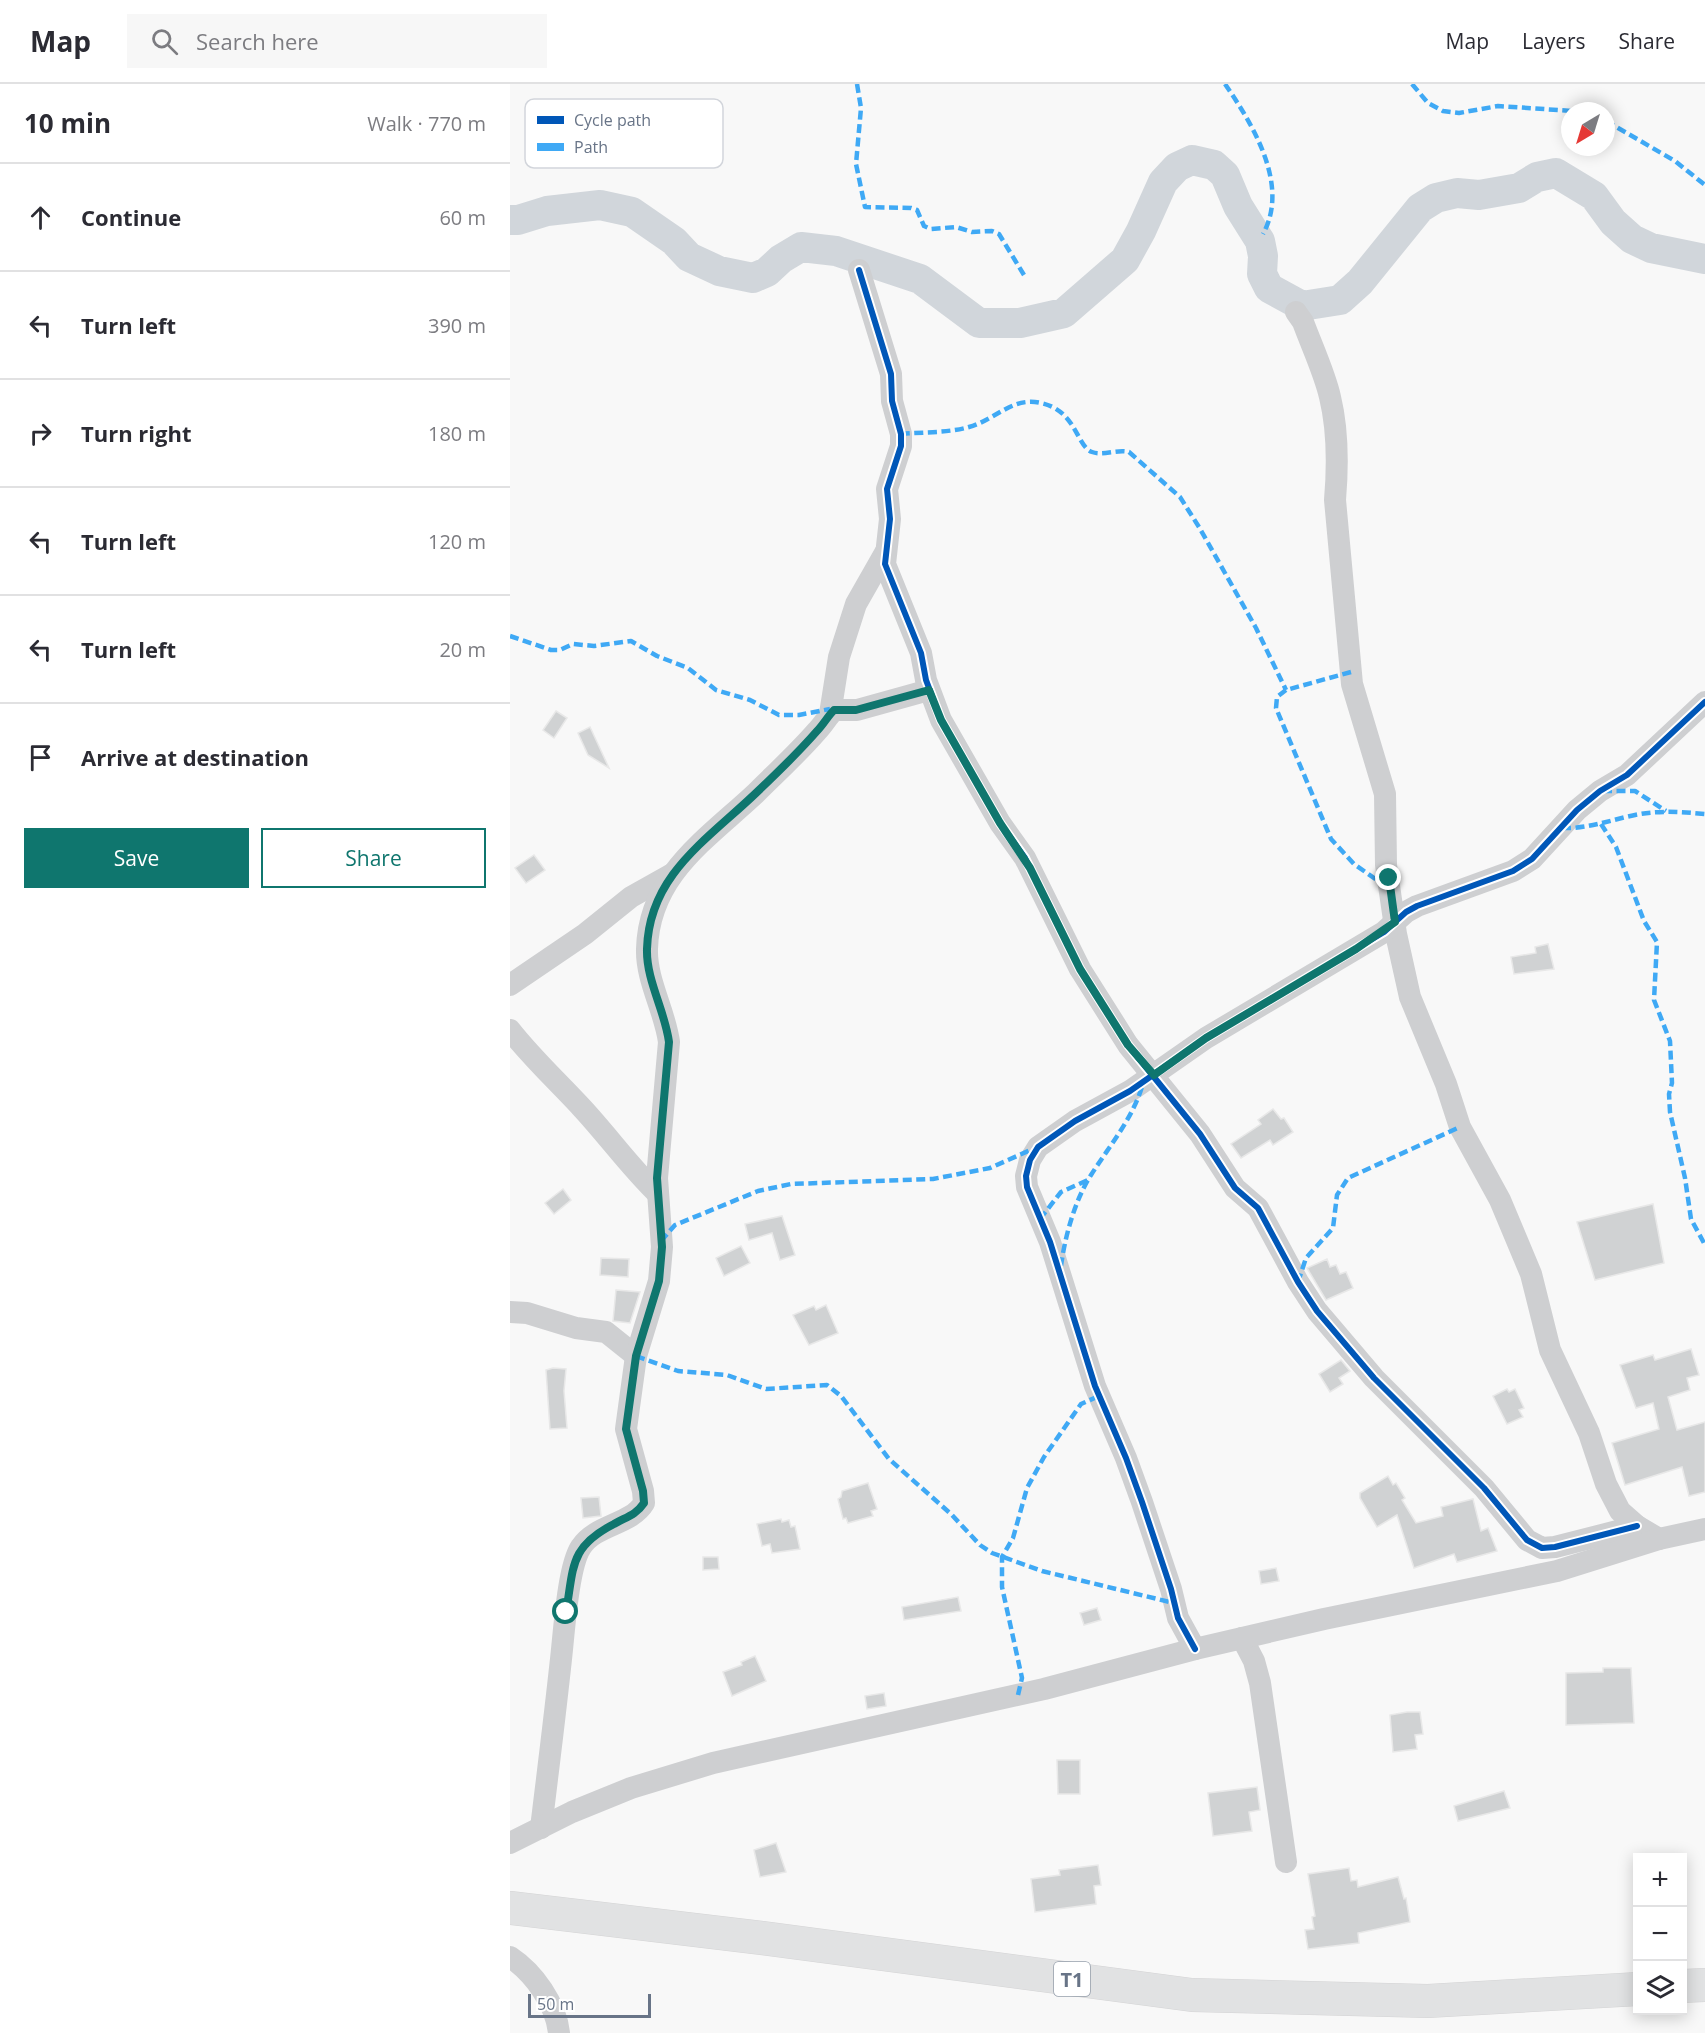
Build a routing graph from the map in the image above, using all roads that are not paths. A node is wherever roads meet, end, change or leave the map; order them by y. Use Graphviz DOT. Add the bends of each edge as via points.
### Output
graph roads {
  1 [pos="859,270"];
  2 [pos="1296,312"];
  3 [pos="885,553"];
  4 [pos="929,690"];
  5 [pos="1705,702"];
  6 [pos="830,714"];
  7 [pos="673,873"];
  8 [pos="1395,922"];
  9 [pos="510,986"];
  10 [pos="510,1030"];
  11 [pos="1154,1075"];
  12 [pos="658,1194"];
  13 [pos="510,1312"];
  14 [pos="636,1356"];
  15 [pos="1637,1526"];
  16 [pos="1705,1529"];
  17 [pos="1659,1539"];
  18 [pos="1242,1638"];
  19 [pos="1195,1649"];
  20 [pos="541,1828"];
  21 [pos="510,1843"];
  22 [pos="1286,1862"];
  23 [pos="510,1908"];
  24 [pos="510,1957"];
  25 [pos="1705,1985"];
  26 [pos="1687,1986"];
  27 [pos="1633,1989"];
  28 [pos="560,2033"];
  1 -- 3 [label="street" via="891,375 892,401 901,434 901,447 887,489 891,519"];
  2 -- 8 [label="street" via="1330,395 1352,684 1385,794 1386,865"];
  3 -- 4 [label="street" via="891,582 921,653"];
  3 -- 6 [label="street" via="856,604 839,657"];
  4 -- 6 [label="street"];
  4 -- 11 [label="street" via="941,720 1030,868 1080,969 1128,1045"];
  5 -- 8 [label="street" via="1628,775 1577,810 1532,859 1513,871 1417,906"];
  6 -- 7 [label="street" via="780,769"];
  7 -- 9 [label="street" via="631,897"];
  7 -- 12 [label="street" via="652,912 647,952 669,1042"];
  8 -- 11 [label="street" via="1206,1038"];
  8 -- 15 [label="street" via="1410,997 1460,1127 1500,1200 1531,1274 1550,1350 1590,1432 1606,1484 1620,1511"];
  10 -- 12 [label="street"];
  11 -- 15 [label="street" via="1200,1134 1235,1188 1262,1214 1298,1282 1325,1322 1374,1378 1484,1488 1527,1540 1542,1548 1555,1547"];
  11 -- 19 [label="street" via="1038,1147 1026,1176 1095,1386 1126,1458 1178,1618"];
  12 -- 14 [label="street" via="662,1247 659,1281"];
  13 -- 14 [label="street" via="606,1332"];
  14 -- 20 [label="street" via="626,1429 644,1503 632,1515 593,1535 581,1546 577,1557 566,1612"];
  15 -- 17 [label="street"];
  16 -- 17 [label="street"];
  17 -- 18 [label="street" via="1557,1571"];
  18 -- 19 [label="street"];
  18 -- 22 [label="street" via="1260,1683"];
  19 -- 20 [label="street" via="1044,1689 713,1763 631,1788"];
  20 -- 21 [label="street"];
  23 -- 27 [label="highway, T1" via="1192,1995 1428,2001"];
  24 -- 28 [label="street" via="545,1994"];
  25 -- 26 [label="highway"];
}
